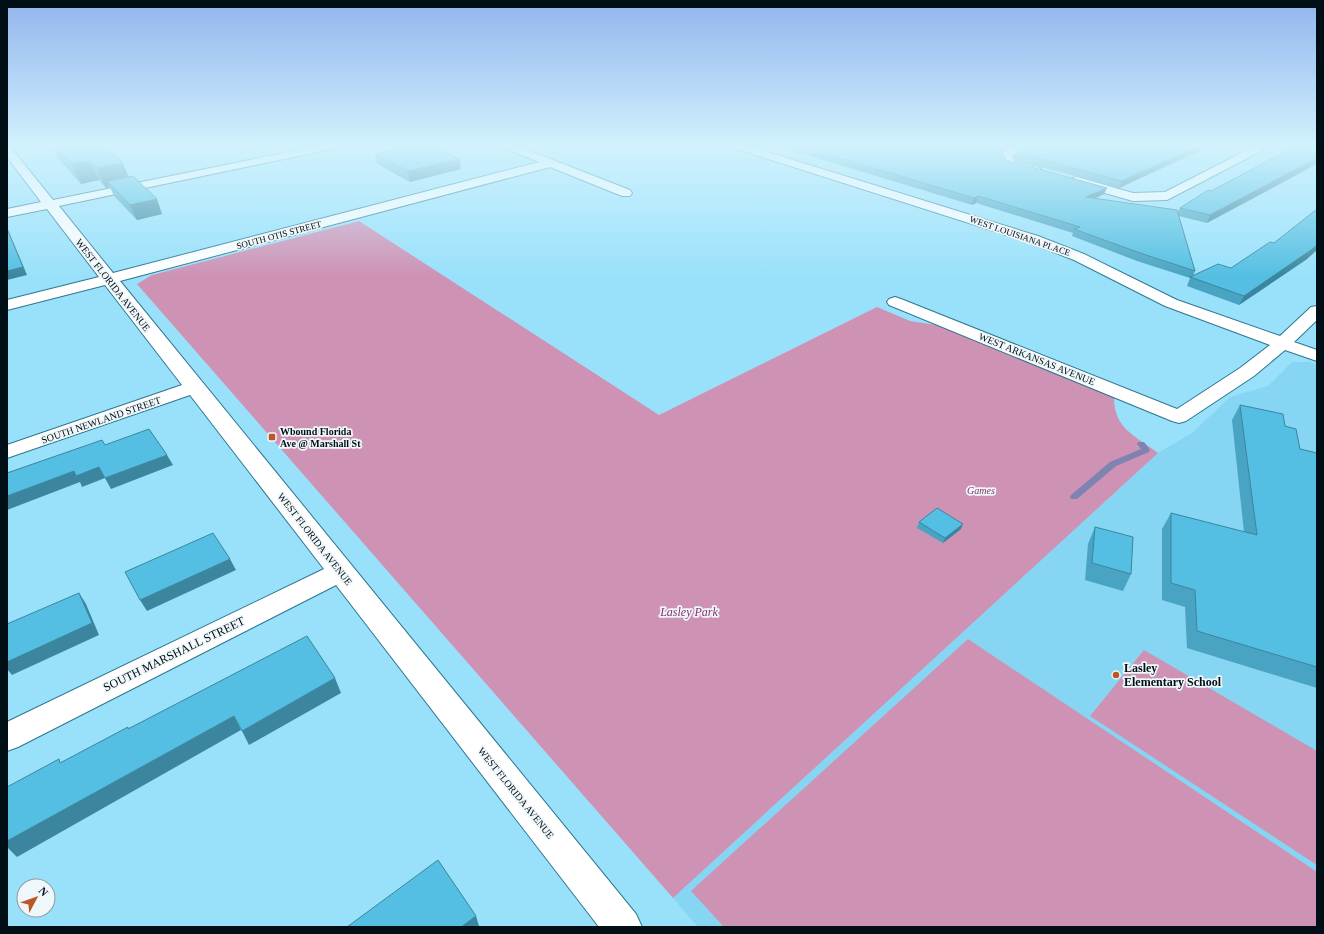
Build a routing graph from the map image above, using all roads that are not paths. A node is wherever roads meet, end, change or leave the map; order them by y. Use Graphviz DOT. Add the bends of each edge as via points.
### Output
graph roads {
  1 [pos="38,190"];
  2 [pos="119,190"];
  3 [pos="449,190"];
  4 [pos="617,190"];
  5 [pos="876,190"];
  6 [pos="1106,190"];
  7 [pos="1179,190"];
  8 [pos="626,193"];
  9 [pos="49,204"];
  10 [pos="7,213"];
  11 [pos="108,279"];
  12 [pos="895,302"];
  13 [pos="7,305"];
  14 [pos="1317,311"];
  15 [pos="1282,344"];
  16 [pos="1317,356"];
  17 [pos="194,387"];
  18 [pos="7,452"];
  19 [pos="340,572"];
  20 [pos="7,737"];
  21 [pos="623,927"];
  1 -- 9 [label="street, WEST FLORIDA AVENUE"];
  2 -- 9 [label="street"];
  3 -- 11 [label="street, SOUTH OTIS STREET"];
  4 -- 8 [label="street"];
  5 -- 15 [label="street, WEST LOUISIANA PLACE" via="1033,239 1079,257 1170,303"];
  6 -- 7 [label="street" via="1134,197 1167,196"];
  9 -- 10 [label="street"];
  9 -- 11 [label="street, WEST FLORIDA AVENUE"];
  11 -- 13 [label="street, SOUTH OTIS STREET"];
  11 -- 17 [label="street, WEST FLORIDA AVENUE"];
  12 -- 15 [label="street, WEST ARKANSAS AVENUE" via="1179,417 1247,372"];
  14 -- 15 [label="street"];
  15 -- 16 [label="street, WEST LOUISIANA PLACE"];
  17 -- 18 [label="street, SOUTH NEWLAND STREET"];
  17 -- 19 [label="street, WEST FLORIDA AVENUE"];
  19 -- 20 [label="street, SOUTH MARSHALL STREET"];
  19 -- 21 [label="street, WEST FLORIDA AVENUE"];
}
